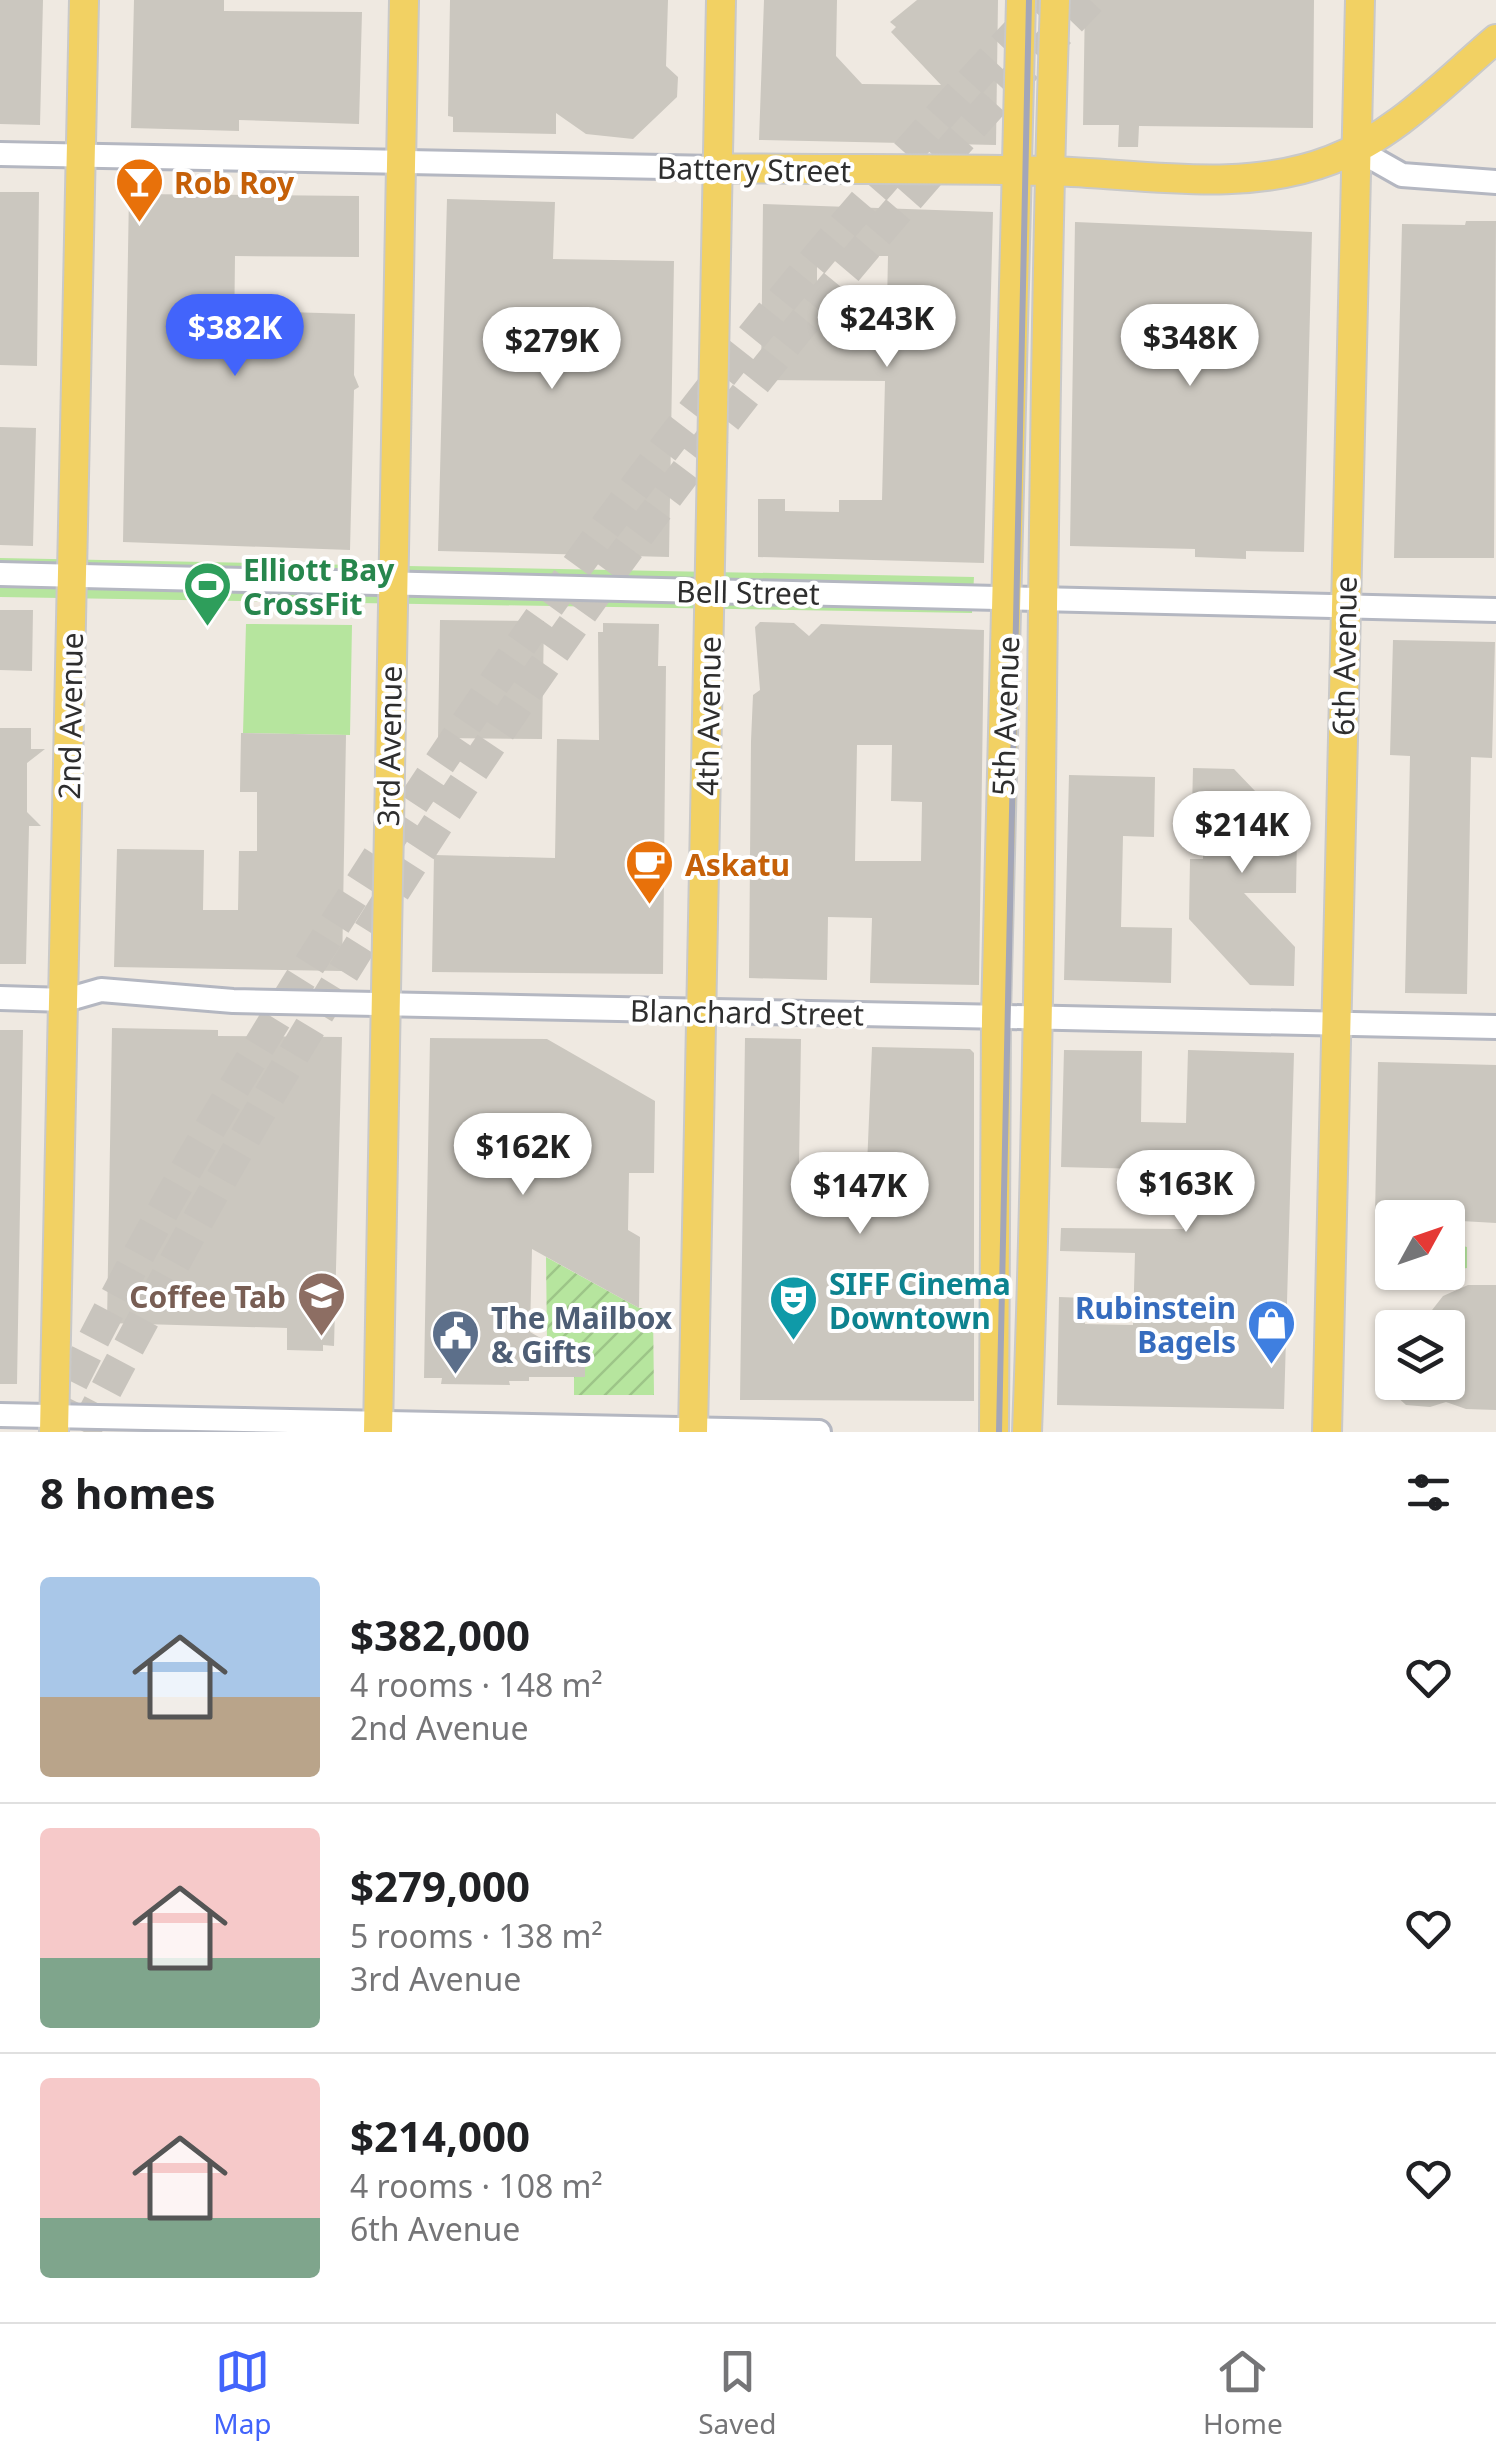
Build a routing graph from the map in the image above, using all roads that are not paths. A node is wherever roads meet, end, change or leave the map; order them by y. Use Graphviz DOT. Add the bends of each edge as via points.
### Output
graph roads {
  1 [pos="84,0"];
  2 [pos="404,0"];
  3 [pos="721,0"];
  4 [pos="1021,0"];
  5 [pos="1056,0"];
  6 [pos="1360,0"];
  7 [pos="1496,39"];
  8 [pos="1356,149"];
  9 [pos="0,154"];
  10 [pos="80,155"];
  11 [pos="401,162"];
  12 [pos="717,168"];
  13 [pos="1020,171"];
  14 [pos="1050,171"];
  15 [pos="1496,182"];
  16 [pos="0,574"];
  17 [pos="72,576"];
  18 [pos="393,585"];
  19 [pos="709,592"];
  20 [pos="1009,597"];
  21 [pos="1040,598"];
  22 [pos="1344,604"];
  23 [pos="1496,610"];
  24 [pos="0,998"];
  25 [pos="66,1000"];
  26 [pos="383,1004"];
  27 [pos="703,1011"];
  28 [pos="996,1017"];
  29 [pos="1038,1018"];
  30 [pos="1339,1026"];
  31 [pos="1496,1028"];
  32 [pos="0,1415"];
  33 [pos="54,1424"];
  34 [pos="378,1427"];
  35 [pos="693,1431"];
  36 [pos="820,1432"];
  37 [pos="994,1432"];
  38 [pos="1027,1432"];
  39 [pos="1327,1432"];
  1 -- 10 [label="main road, 2nd Avenue"];
  2 -- 11 [label="main road, 3rd Avenue"];
  3 -- 12 [label="main road, 4th Avenue"];
  4 -- 13 [label="main road, 5th Avenue"];
  5 -- 14 [label="main road, 5th Avenue"];
  6 -- 8 [label="main road, 6th Avenue"];
  7 -- 8 [label="main road, Battery Street"];
  8 -- 14 [label="main road, Battery Street" via="1313,167 1257,178"];
  8 -- 15 [label="street" via="1402,175"];
  8 -- 22 [label="main road, 6th Avenue"];
  9 -- 10 [label="street, Battery Street"];
  10 -- 11 [label="street, Battery Street"];
  10 -- 17 [label="main road, 2nd Avenue"];
  11 -- 12 [label="street, Battery Street"];
  11 -- 18 [label="main road, 3rd Avenue"];
  12 -- 13 [label="main road, Battery Street"];
  12 -- 19 [label="main road, 4th Avenue"];
  13 -- 14 [label="main road, Battery Street"];
  13 -- 20 [label="main road, 5th Avenue"];
  14 -- 21 [label="main road, 5th Avenue"];
  16 -- 17 [label="street, Bell Street"];
  17 -- 18 [label="street, Bell Street"];
  17 -- 25 [label="main road, 2nd Avenue"];
  18 -- 19 [label="street, Bell Street"];
  18 -- 26 [label="main road, 3rd Avenue"];
  19 -- 20 [label="street, Bell Street"];
  19 -- 27 [label="main road, 4th Avenue"];
  20 -- 21 [label="street, Bell Street"];
  20 -- 28 [label="main road, 5th Avenue"];
  21 -- 22 [label="street, Bell Street"];
  21 -- 29 [label="main road, 5th Avenue"];
  22 -- 23 [label="street, Bell Street"];
  22 -- 30 [label="main road, 6th Avenue"];
  24 -- 25 [label="street, Blanchard Street"];
  25 -- 26 [label="street, Blanchard Street" via="101,990"];
  25 -- 33 [label="main road, 2nd Avenue"];
  26 -- 27 [label="street, Blanchard Street"];
  26 -- 34 [label="main road, 3rd Avenue"];
  27 -- 28 [label="street, Blanchard Street"];
  27 -- 35 [label="main road, 4th Avenue"];
  28 -- 29 [label="street, Blanchard Street"];
  28 -- 37 [label="main road, 5th Avenue"];
  29 -- 30 [label="street, Blanchard Street"];
  29 -- 38 [label="main road, 5th Avenue"];
  30 -- 31 [label="street, Blanchard Street"];
  30 -- 39 [label="main road, 6th Avenue"];
  32 -- 33 [label="street"];
  33 -- 34 [label="street"];
  34 -- 35 [label="street"];
  35 -- 36 [label="street"];
}
